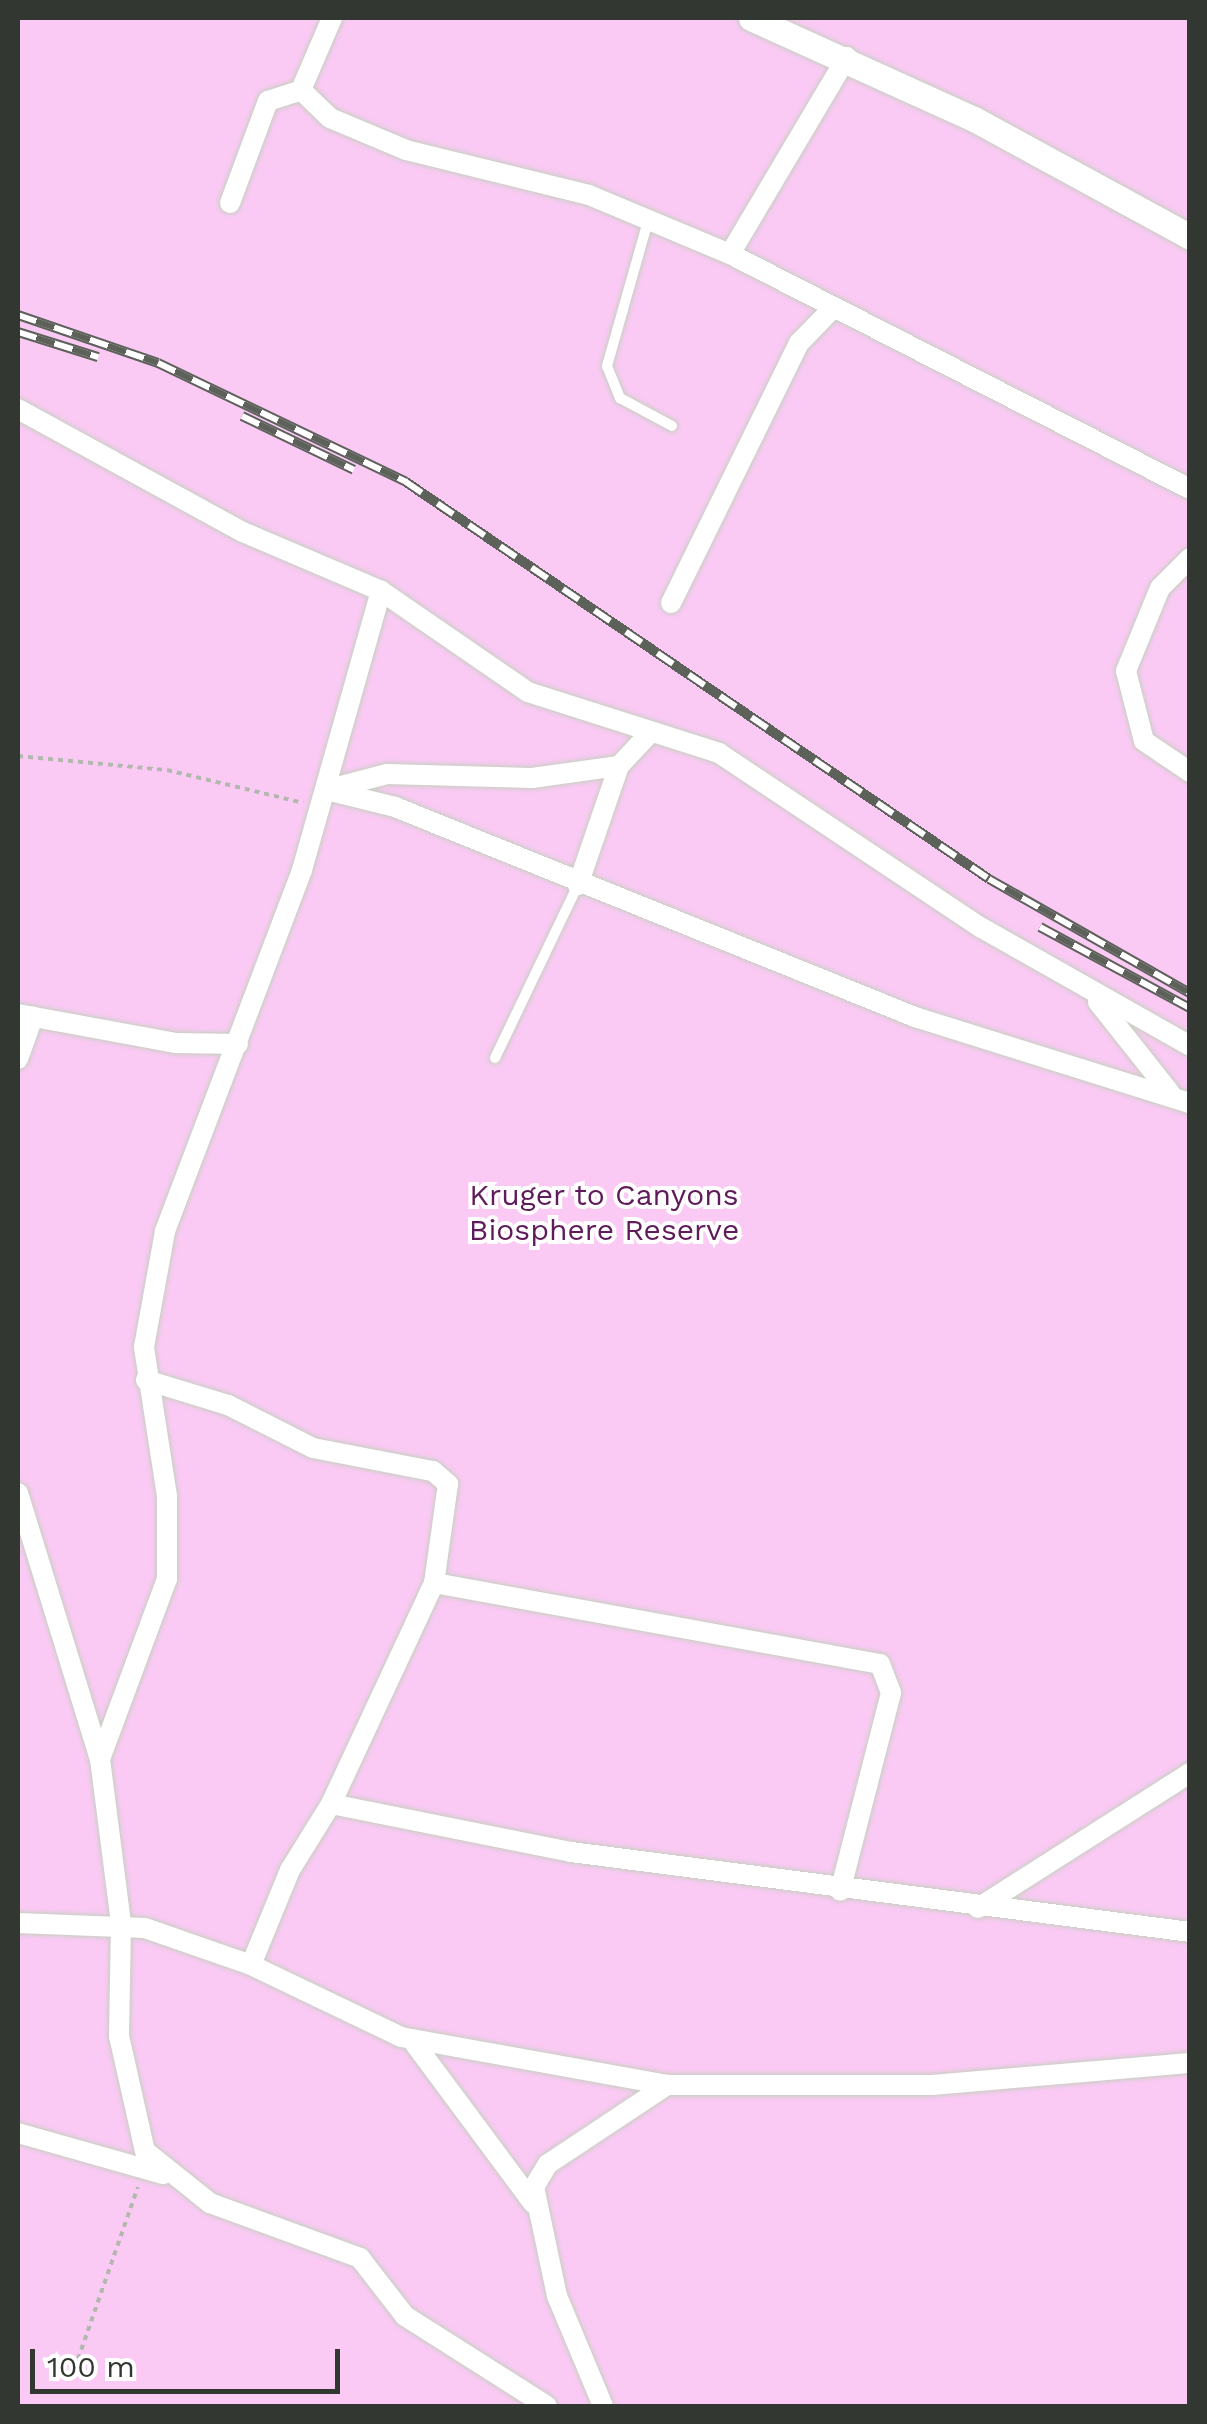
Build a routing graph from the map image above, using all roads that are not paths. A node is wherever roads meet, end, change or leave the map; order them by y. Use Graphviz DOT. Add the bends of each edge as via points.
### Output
graph roads {
  1 [pos="332,18"];
  2 [pos="750,18"];
  3 [pos="847,58"];
  4 [pos="300,90"];
  5 [pos="230,203"];
  6 [pos="649,220"];
  7 [pos="1190,237"];
  8 [pos="730,254"];
  9 [pos="834,306"];
  10 [pos="18,409"];
  11 [pos="672,426"];
  12 [pos="1190,488"];
  13 [pos="1190,558"];
  14 [pos="381,591"];
  15 [pos="671,603"];
  16 [pos="650,734"];
  17 [pos="620,766"];
  18 [pos="1190,772"];
  19 [pos="323,799"];
  20 [pos="578,885"];
  21 [pos="1094,997"];
  22 [pos="25,1016"];
  23 [pos="238,1044"];
  24 [pos="1190,1046"];
  25 [pos="494,1058"];
  26 [pos="18,1059"];
  27 [pos="1180,1099"];
  28 [pos="146,1380"];
  29 [pos="18,1493"];
  30 [pos="434,1583"];
  31 [pos="100,1760"];
  32 [pos="1190,1774"];
  33 [pos="331,1804"];
  34 [pos="840,1891"];
  35 [pos="978,1908"];
  36 [pos="18,1923"];
  37 [pos="121,1923"];
  38 [pos="1190,1932"];
  39 [pos="252,1966"];
  40 [pos="412,2040"];
  41 [pos="1190,2063"];
  42 [pos="667,2085"];
  43 [pos="18,2133"];
  44 [pos="165,2175"];
  45 [pos="533,2203"];
  46 [pos="547,2406"];
  47 [pos="603,2406"];
  1 -- 4 [label="street"];
  2 -- 3 [label="street"];
  3 -- 7 [label="street"];
  3 -- 8 [label="street"];
  4 -- 5 [label="street" via="268,101"];
  4 -- 6 [label="street" via="330,118 371,137 589,195"];
  6 -- 8 [label="street"];
  6 -- 11 [label="lane" via="608,366 620,398"];
  8 -- 9 [label="street"];
  9 -- 12 [label="street"];
  9 -- 15 [label="street" via="799,342"];
  10 -- 14 [label="street" via="243,532"];
  13 -- 18 [label="street" via="1160,588 1126,671 1144,740"];
  14 -- 16 [label="street" via="528,692"];
  14 -- 19 [label="street"];
  16 -- 17 [label="street"];
  16 -- 21 [label="street" via="756,773"];
  17 -- 19 [label="street" via="532,778 387,774"];
  17 -- 20 [label="street"];
  19 -- 20 [label="street" via="395,807"];
  19 -- 23 [label="street"];
  20 -- 25 [label="lane"];
  20 -- 27 [label="street" via="915,1017"];
  21 -- 24 [label="street"];
  21 -- 27 [label="street"];
  22 -- 23 [label="street" via="162,1041"];
  22 -- 26 [label="street"];
  23 -- 28 [label="street" via="170,1213 147,1314"];
  28 -- 30 [label="street" via="228,1405 313,1448 440,1475 448,1496"];
  28 -- 31 [label="street" via="167,1496 167,1579"];
  29 -- 31 [label="street"];
  30 -- 33 [label="street"];
  30 -- 34 [label="street" via="880,1664 891,1693"];
  31 -- 37 [label="street"];
  32 -- 35 [label="street"];
  33 -- 34 [label="street" via="494,1840"];
  33 -- 39 [label="street" via="271,1908"];
  34 -- 35 [label="street"];
  35 -- 38 [label="street"];
  36 -- 37 [label="street"];
  37 -- 39 [label="street"];
  37 -- 44 [label="street" via="121,2051 140,2141"];
  39 -- 40 [label="street" via="344,2017"];
  40 -- 42 [label="street"];
  40 -- 45 [label="street"];
  41 -- 42 [label="street" via="932,2085"];
  42 -- 45 [label="street" via="548,2164"];
  43 -- 44 [label="street"];
  44 -- 46 [label="street" via="210,2203 360,2258 405,2316"];
  45 -- 47 [label="street" via="558,2296"];
}
